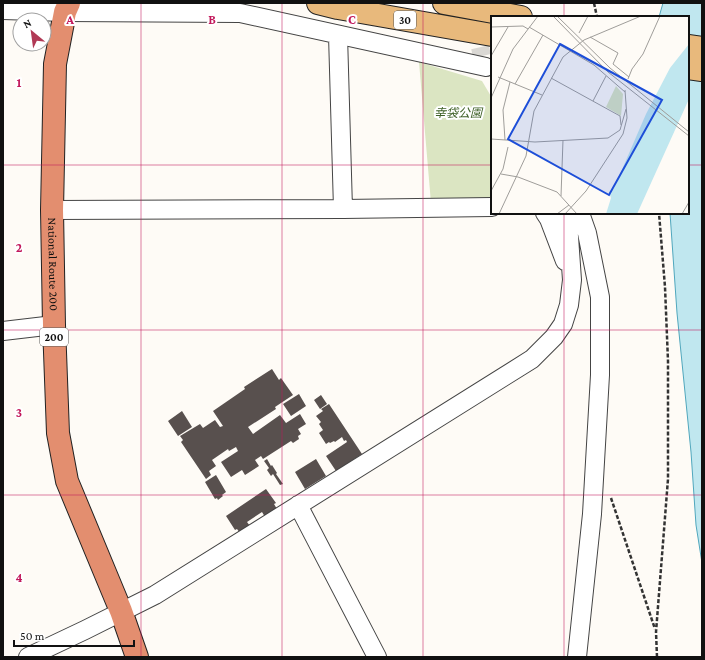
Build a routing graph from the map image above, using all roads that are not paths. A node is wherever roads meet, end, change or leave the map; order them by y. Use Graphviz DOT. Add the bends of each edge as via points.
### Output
graph roads {
  1 [pos="318,3"];
  2 [pos="444,3"];
  3 [pos="67,7"];
  4 [pos="3,10"];
  5 [pos="516,16"];
  6 [pos="338,35"];
  7 [pos="491,35"];
  8 [pos="689,46"];
  9 [pos="702,48"];
  10 [pos="487,68"];
  11 [pos="689,68"];
  12 [pos="702,70"];
  13 [pos="491,207"];
  14 [pos="343,209"];
  15 [pos="52,210"];
  16 [pos="545,214"];
  17 [pos="564,214"];
  18 [pos="580,214"];
  19 [pos="572,280"];
  20 [pos="54,325"];
  21 [pos="3,331"];
  22 [pos="298,505"];
  23 [pos="121,611"];
  24 [pos="28,657"];
  25 [pos="138,657"];
  26 [pos="377,657"];
  27 [pos="577,657"];
  1 -- 7 [label="main road, 30"];
  2 -- 5 [label="main road"];
  3 -- 4 [label="street"];
  3 -- 6 [label="street" via="240,13"];
  3 -- 15 [label="highway, National Route 200 / 200" via="55,64"];
  6 -- 10 [label="street"];
  6 -- 14 [label="street"];
  8 -- 9 [label="main road"];
  11 -- 12 [label="main road"];
  13 -- 14 [label="street"];
  14 -- 15 [label="street"];
  15 -- 20 [label="highway, National Route 200 / 200"];
  16 -- 19 [label="street"];
  17 -- 19 [label="street" via="568,222"];
  18 -- 27 [label="street" via="587,233 600,297 600,376 592,514"];
  19 -- 22 [label="street" via="563,324 554,338 532,359"];
  20 -- 21 [label="street"];
  20 -- 23 [label="highway, National Route 200 / 200" via="58,433 67,481"];
  22 -- 23 [label="street" via="155,595"];
  22 -- 26 [label="street"];
  23 -- 24 [label="street"];
  23 -- 25 [label="highway, National Route 200 / 200"];
}
